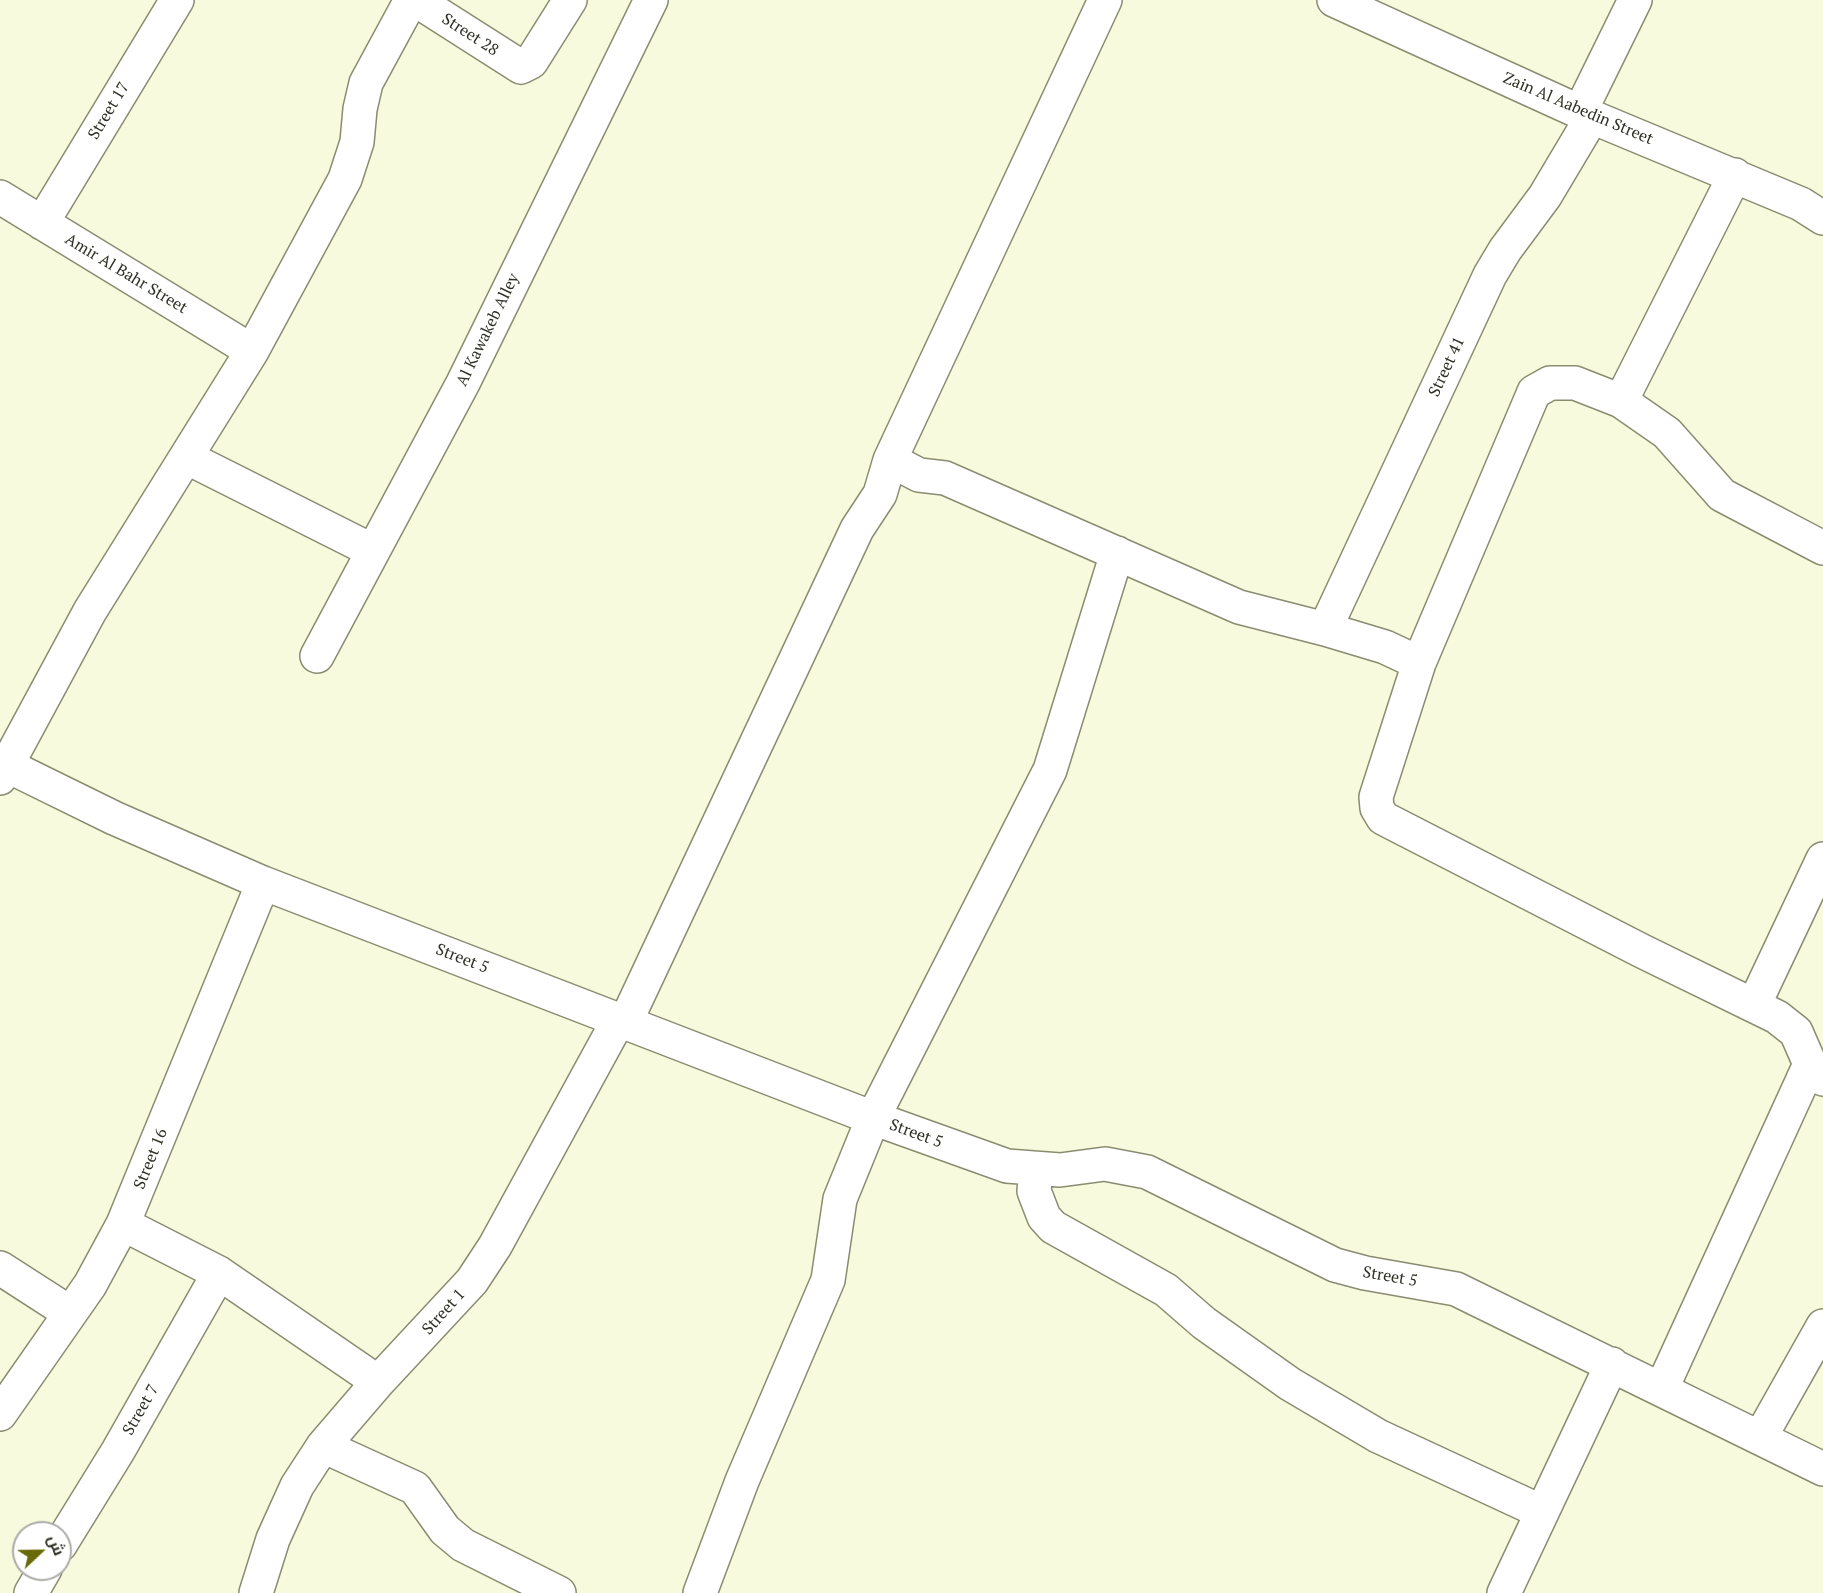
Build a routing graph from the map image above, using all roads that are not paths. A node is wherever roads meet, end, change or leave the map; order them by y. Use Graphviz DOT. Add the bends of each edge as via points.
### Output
graph roads {
  1 [pos="177,0"];
  2 [pos="570,0"];
  3 [pos="651,0"];
  4 [pos="1105,0"];
  5 [pos="1334,0"];
  6 [pos="1635,0"];
  7 [pos="428,3"];
  8 [pos="1586,114"];
  9 [pos="1736,175"];
  10 [pos="0,197"];
  11 [pos="1823,218"];
  12 [pos="42,223"];
  13 [pos="252,351"];
  14 [pos="1621,400"];
  15 [pos="186,457"];
  16 [pos="890,460"];
  17 [pos="1822,546"];
  18 [pos="373,551"];
  19 [pos="1116,553"];
  20 [pos="1325,629"];
  21 [pos="317,656"];
  22 [pos="1419,663"];
  23 [pos="3,769"];
  24 [pos="1823,859"];
  25 [pos="263,883"];
  26 [pos="1754,1005"];
  27 [pos="622,1020"];
  28 [pos="1816,1072"];
  29 [pos="873,1118"];
  30 [pos="1036,1170"];
  31 [pos="123,1224"];
  32 [pos="0,1268"];
  33 [pos="219,1273"];
  34 [pos="70,1313"];
  35 [pos="1823,1326"];
  36 [pos="1612,1364"];
  37 [pos="378,1382"];
  38 [pos="1662,1388"];
  39 [pos="0,1414"];
  40 [pos="1761,1436"];
  41 [pos="323,1446"];
  42 [pos="1823,1469"];
  43 [pos="1542,1512"];
  44 [pos="72,1526"];
  45 [pos="256,1593"];
  46 [pos="559,1593"];
  47 [pos="700,1593"];
  48 [pos="1504,1593"];
  1 -- 12 [label="street, Street 17"];
  2 -- 7 [label="street, Street 28" via="525,67"];
  3 -- 18 [label="street, Al Kawakeb Alley" via="462,383"];
  4 -- 16 [label="street, Street 1"];
  5 -- 8 [label="street, Zain Al Aabedin Street"];
  6 -- 8 [label="street, Street 41"];
  7 -- 13 [label="street" via="366,83 357,142 345,179"];
  8 -- 9 [label="street, Zain Al Aabedin Street"];
  8 -- 20 [label="street, Street 41" via="1545,196 1490,275"];
  9 -- 11 [label="street, Zain Al Aabedin Street"];
  9 -- 14 [label="street"];
  10 -- 12 [label="street, Amir Al Bahr Street"];
  12 -- 13 [label="street, Amir Al Bahr Street"];
  13 -- 15 [label="street"];
  14 -- 17 [label="street" via="1673,439 1722,495"];
  14 -- 22 [label="street" via="1575,383 1550,383 1534,392"];
  15 -- 18 [label="street"];
  15 -- 23 [label="street" via="90,611"];
  16 -- 19 [label="street" via="919,475 945,478"];
  16 -- 27 [label="street, Street 1" via="880,494 857,529"];
  18 -- 21 [label="street, Al Kawakeb Alley"];
  19 -- 20 [label="street" via="1239,607"];
  19 -- 29 [label="street" via="1050,770"];
  20 -- 22 [label="street" via="1385,647"];
  22 -- 26 [label="street" via="1376,797 1383,818"];
  23 -- 25 [label="street, Street 5"];
  24 -- 26 [label="street"];
  25 -- 27 [label="street, Street 5"];
  25 -- 31 [label="street, Street 16"];
  26 -- 28 [label="street" via="1796,1032"];
  27 -- 29 [label="street, Street 5"];
  27 -- 37 [label="street, Street 1" via="472,1281"];
  28 -- 38 [label="street"];
  29 -- 30 [label="street, Street 5" via="1007,1166"];
  29 -- 47 [label="street" via="840,1199 828,1280 742,1481"];
  30 -- 36 [label="street, Street 5" via="1106,1164 1147,1172 1335,1265 1456,1289"];
  30 -- 43 [label="street" via="1034,1191 1053,1227 1166,1290 1204,1323 1290,1384 1378,1436"];
  31 -- 33 [label="street"];
  31 -- 34 [label="street, Street 16"];
  32 -- 34 [label="street"];
  33 -- 37 [label="street"];
  33 -- 44 [label="street, Street 7"];
  34 -- 39 [label="street, Street 16"];
  35 -- 40 [label="street"];
  36 -- 38 [label="street, Street 5"];
  36 -- 43 [label="street"];
  37 -- 41 [label="street, Street 1"];
  38 -- 40 [label="street, Street 5"];
  40 -- 42 [label="street, Street 5"];
  41 -- 45 [label="street, Street 1" via="273,1539"];
  41 -- 46 [label="street" via="415,1488 445,1530 463,1545"];
  43 -- 48 [label="street"];
}
